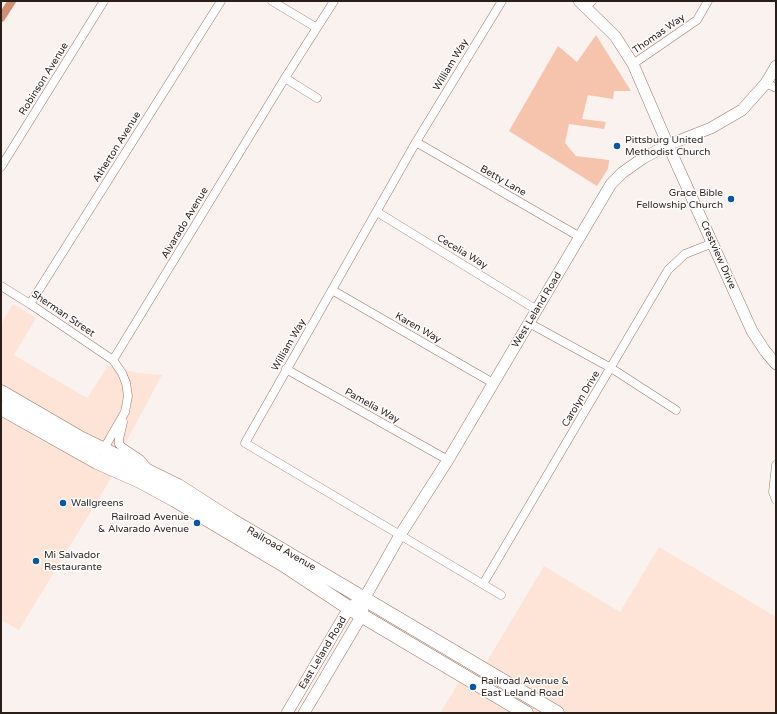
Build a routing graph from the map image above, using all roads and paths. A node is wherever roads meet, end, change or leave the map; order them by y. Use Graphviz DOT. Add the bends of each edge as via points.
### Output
graph roads {
  1 [pos="104,1"];
  2 [pos="221,1"];
  3 [pos="272,1"];
  4 [pos="334,1"];
  5 [pos="502,1"];
  6 [pos="708,1"];
  7 [pos="586,3"];
  8 [pos="317,28"];
  9 [pos="634,64"];
  10 [pos="776,66"];
  11 [pos="285,78"];
  12 [pos="766,82"];
  13 [pos="776,88"];
  14 [pos="317,98"];
  15 [pos="416,142"];
  16 [pos="668,145"];
  17 [pos="1,167"];
  18 [pos="377,212"];
  19 [pos="580,237"];
  20 [pos="713,244"];
  21 [pos="1,286"];
  22 [pos="332,290"];
  23 [pos="30,304"];
  24 [pos="537,310"];
  25 [pos="529,323"];
  26 [pos="113,360"];
  27 [pos="776,364"];
  28 [pos="611,368"];
  29 [pos="286,369"];
  30 [pos="493,383"];
  31 [pos="1,392"];
  32 [pos="1,408"];
  33 [pos="676,410"];
  34 [pos="125,412"];
  35 [pos="101,456"];
  36 [pos="448,460"];
  37 [pos="776,465"];
  38 [pos="154,474"];
  39 [pos="776,500"];
  40 [pos="400,536"];
  41 [pos="483,584"];
  42 [pos="501,595"];
  43 [pos="364,599"];
  44 [pos="350,608"];
  45 [pos="362,616"];
  46 [pos="287,713"];
  47 [pos="304,713"];
  48 [pos="526,713"];
  49 [pos="557,713"];
  1 -- 17 [label="street, Robinson Avenue"];
  2 -- 23 [label="street, Atherton Avenue"];
  3 -- 8 [label="street"];
  4 -- 8 [label="street, Alvarado Avenue"];
  5 -- 15 [label="street, William Way"];
  6 -- 9 [label="street, Thomas Way" via="697,20"];
  7 -- 9 [label="main road, Crestview Drive"];
  8 -- 11 [label="street, Alvarado Avenue"];
  9 -- 16 [label="main road, Crestview Drive"];
  10 -- 12 [label="main road, West Leland Road"];
  11 -- 14 [label="street"];
  11 -- 26 [label="street, Alvarado Avenue"];
  12 -- 13 [label="street"];
  12 -- 16 [label="main road, West Leland Road" via="742,110 711,128"];
  15 -- 18 [label="street, William Way"];
  15 -- 19 [label="street, Betty Lane"];
  16 -- 19 [label="main road, West Leland Road" via="643,158 611,184"];
  16 -- 20 [label="main road, Crestview Drive"];
  18 -- 22 [label="street, William Way"];
  18 -- 24 [label="street, Cecelia Way"];
  19 -- 24 [label="main road, West Leland Road"];
  20 -- 27 [label="main road, Crestview Drive" via="752,331 764,352"];
  20 -- 28 [label="street, Carolyn Drive" via="685,254 668,270"];
  21 -- 23 [label="street, Sherman Street"];
  22 -- 29 [label="street, William Way"];
  22 -- 30 [label="street, Karen Way"];
  23 -- 26 [label="street, Sherman Street"];
  24 -- 25 [label="main road, West Leland Road"];
  25 -- 28 [label="street"];
  25 -- 30 [label="main road, West Leland Road"];
  26 -- 34 [label="street" via="126,384 128,396"];
  28 -- 33 [label="street"];
  28 -- 41 [label="street, Carolyn Drive"];
  29 -- 36 [label="street, Pamelia Way"];
  29 -- 40 [label="street, William Way" via="245,443"];
  30 -- 36 [label="main road, West Leland Road"];
  31 -- 35 [label="highway, Railroad Avenue" via="80,438"];
  32 -- 35 [label="highway, Railroad Avenue"];
  34 -- 35 [label="street"];
  34 -- 38 [label="street" via="119,444 140,459"];
  35 -- 38 [label="highway, Railroad Avenue"];
  35 -- 44 [label="highway, Railroad Avenue" via="284,565"];
  36 -- 40 [label="main road, West Leland Road"];
  37 -- 39 [label="street" via="773,492"];
  38 -- 43 [label="highway, Railroad Avenue"];
  40 -- 41 [label="street, William Way"];
  40 -- 43 [label="main road, West Leland Road"];
  41 -- 42 [label="street, William Way"];
  43 -- 44 [label="main road, East Leland Road"];
  43 -- 45 [label="main road, West Leland Road"];
  43 -- 49 [label="highway, Railroad Avenue"];
  44 -- 45 [label="highway, Railroad Avenue"];
  44 -- 46 [label="main road, East Leland Road"];
  45 -- 47 [label="main road, East Leland Road"];
  45 -- 48 [label="highway, Railroad Avenue"];
}
